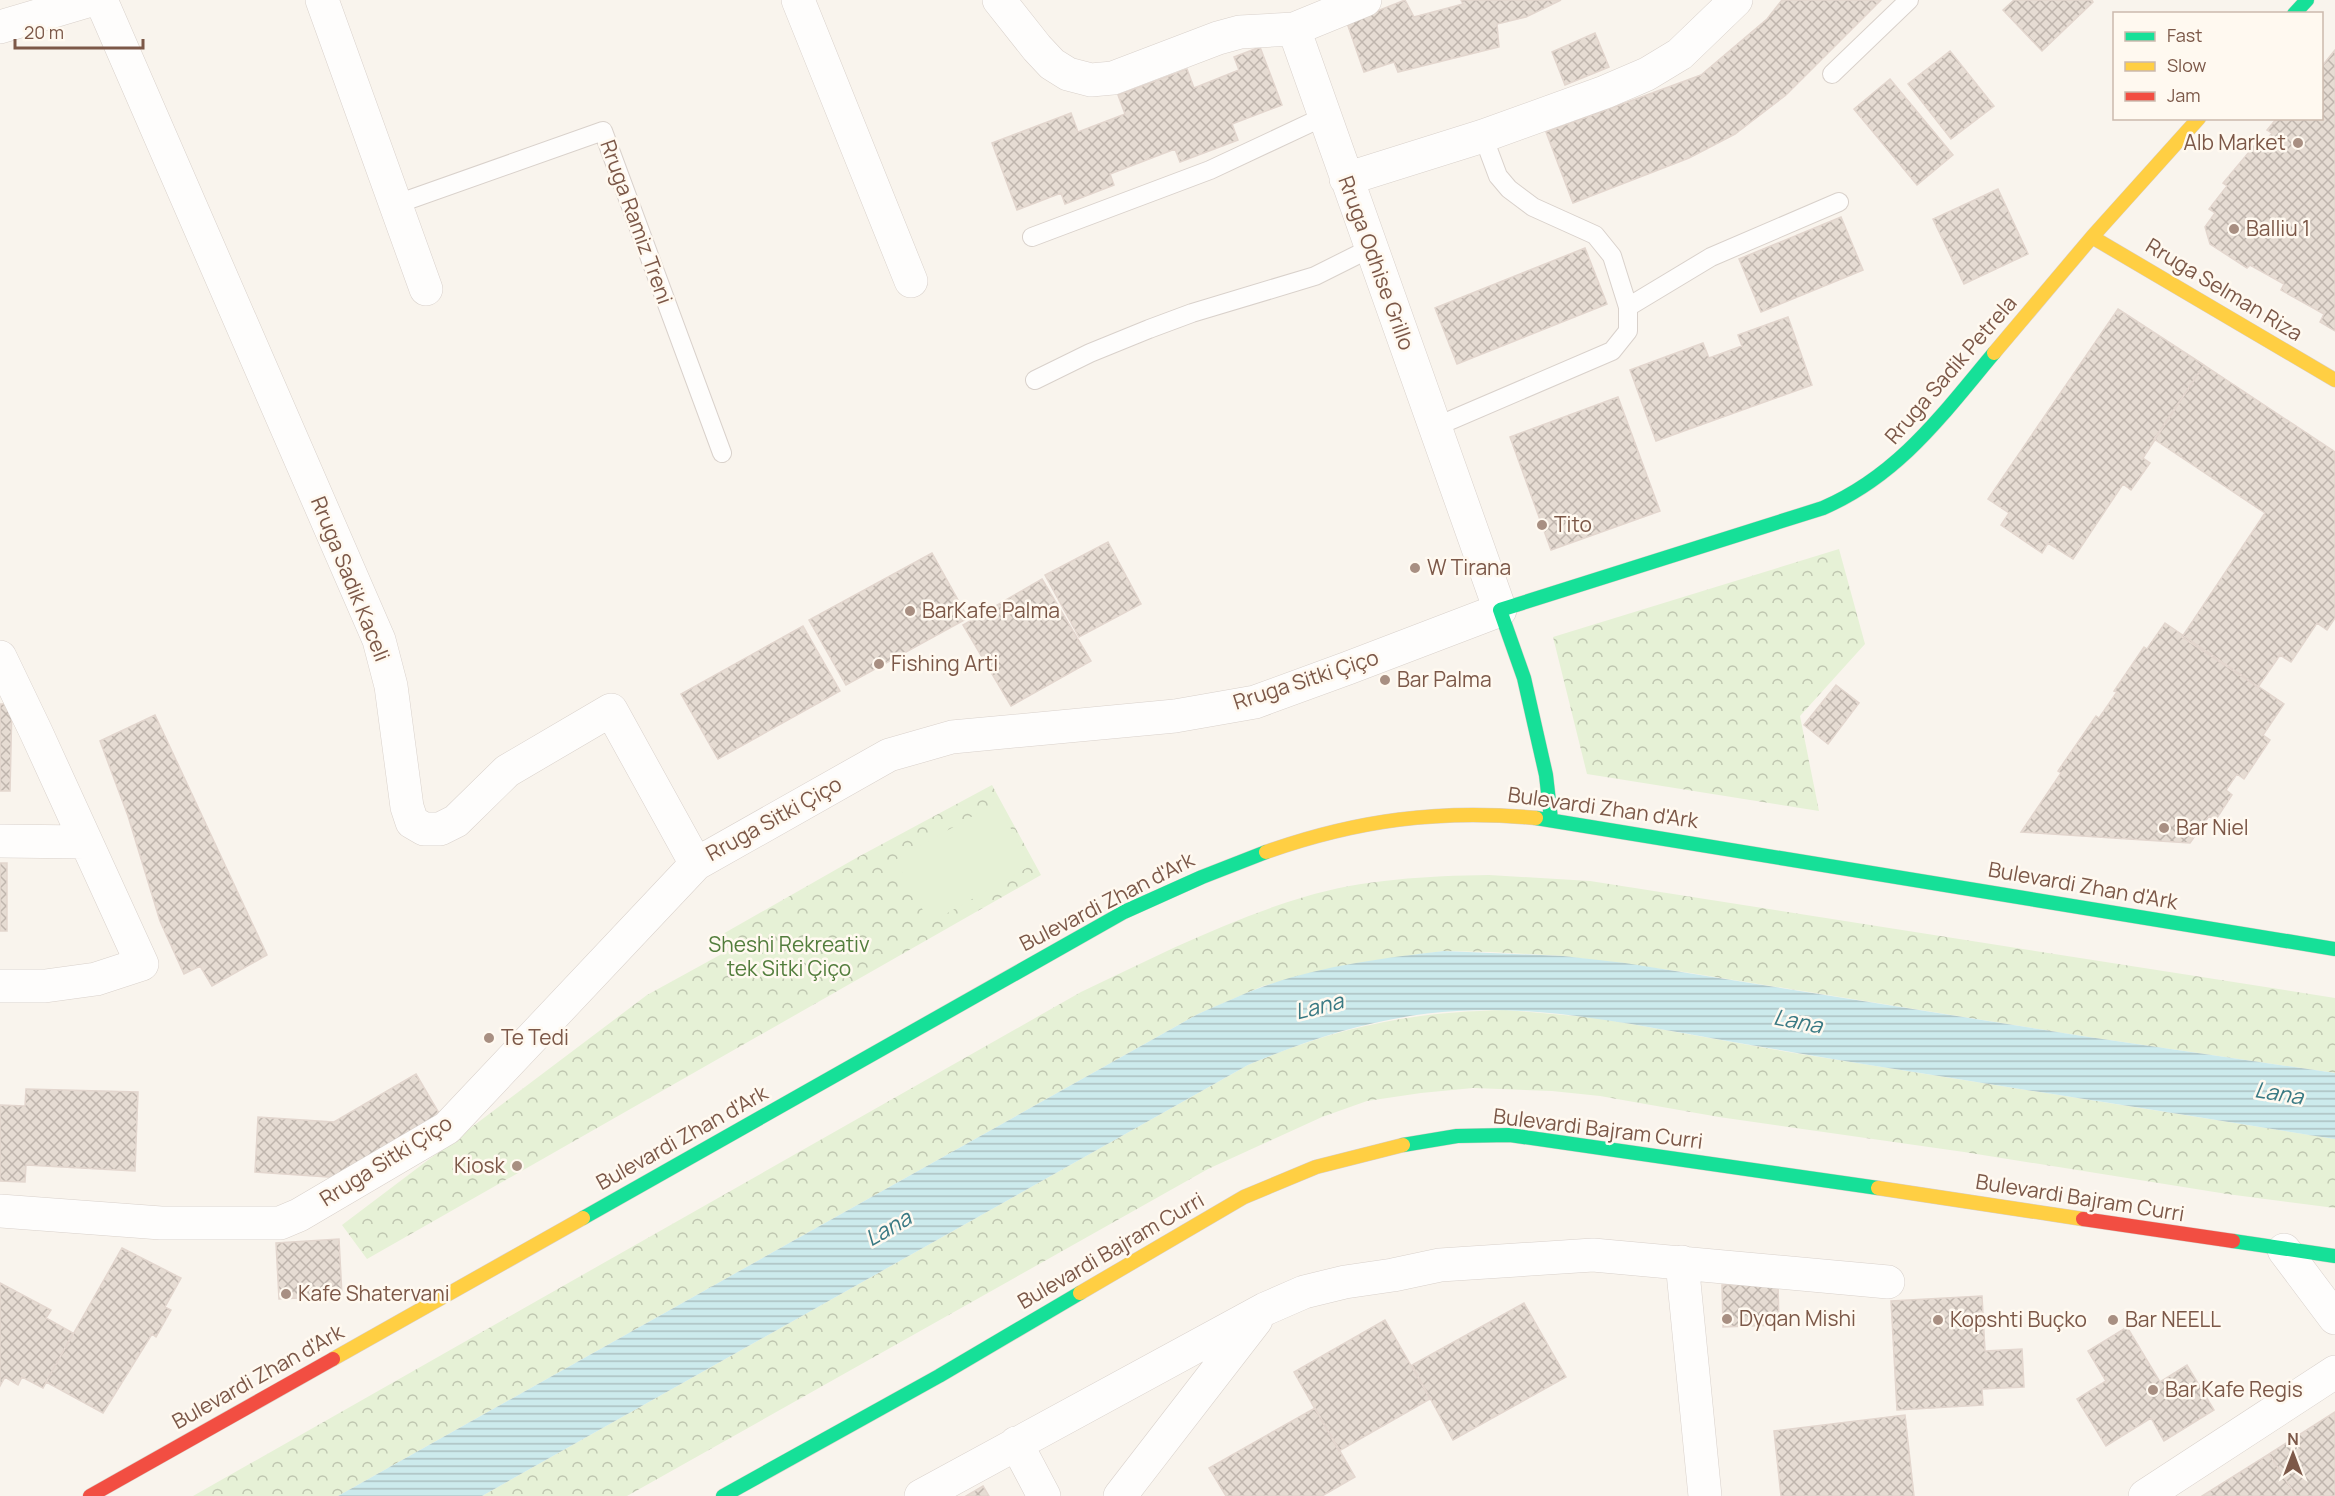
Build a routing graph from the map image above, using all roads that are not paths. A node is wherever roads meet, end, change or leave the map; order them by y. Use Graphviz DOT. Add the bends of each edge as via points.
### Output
graph roads {
  1 [pos="91,0"];
  2 [pos="101,0"];
  3 [pos="322,0"];
  4 [pos="798,0"];
  5 [pos="999,0"];
  6 [pos="1365,0"];
  7 [pos="1736,0"];
  8 [pos="1909,0"];
  9 [pos="2307,0"];
  10 [pos="2296,12"];
  11 [pos="0,27"];
  12 [pos="1294,29"];
  13 [pos="1832,74"];
  14 [pos="1323,117"];
  15 [pos="2197,120"];
  16 [pos="1483,136"];
  17 [pos="1346,179"];
  18 [pos="1839,202"];
  19 [pos="394,205"];
  20 [pos="1032,237"];
  21 [pos="2092,237"];
  22 [pos="1371,248"];
  23 [pos="911,281"];
  24 [pos="426,289"];
  25 [pos="1628,307"];
  26 [pos="1035,380"];
  27 [pos="2335,380"];
  28 [pos="1435,427"];
  29 [pos="722,453"];
  30 [pos="1500,610"];
  31 [pos="0,657"];
  32 [pos="1551,819"];
  33 [pos="0,841"];
  34 [pos="85,842"];
  35 [pos="696,864"];
  36 [pos="2335,949"];
  37 [pos="0,986"];
  38 [pos="0,1211"];
  39 [pos="2284,1250"];
  40 [pos="2335,1256"];
  41 [pos="1682,1262"];
  42 [pos="1888,1282"];
  43 [pos="1264,1309"];
  44 [pos="2335,1318"];
  45 [pos="2335,1372"];
  46 [pos="1016,1443"];
  47 [pos="90,1496"];
  48 [pos="723,1496"];
  49 [pos="921,1496"];
  50 [pos="1044,1496"];
  51 [pos="1120,1496"];
  52 [pos="1705,1496"];
  53 [pos="2145,1496"];
  1 -- 11 [label="street"];
  2 -- 35 [label="street, Rruga Sadik Kaceli" via="380,640 412,822 424,829 440,829 456,821 507,771 610,710"];
  3 -- 19 [label="street"];
  4 -- 23 [label="street"];
  5 -- 12 [label="street" via="1052,64 1068,74 1091,80 1113,78 1240,32"];
  6 -- 12 [label="street"];
  7 -- 16 [label="street" via="1680,54 1647,74"];
  8 -- 13 [label="lane"];
  9 -- 10 [label="main road"];
  12 -- 14 [label="street, Rruga Odhise Grillo"];
  14 -- 17 [label="street, Rruga Odhise Grillo"];
  14 -- 20 [label="lane" via="1210,170"];
  15 -- 21 [label="main road, Rruga Sadik Petrela"];
  16 -- 17 [label="street"];
  16 -- 25 [label="lane" via="1498,176 1509,189 1533,207 1595,235 1612,256"];
  17 -- 22 [label="street, Rruga Odhise Grillo"];
  18 -- 25 [label="lane" via="1711,258"];
  19 -- 24 [label="street"];
  19 -- 29 [label="lane, Rruga Ramiz Treni" via="603,131"];
  21 -- 27 [label="main road, Rruga Selman Riza"];
  21 -- 30 [label="main road, Rruga Sadik Petrela" via="1920,441 1898,463 1848,498"];
  22 -- 26 [label="lane" via="1315,276 1149,329"];
  22 -- 28 [label="street, Rruga Odhise Grillo"];
  25 -- 28 [label="lane" via="1628,332 1612,351"];
  28 -- 30 [label="street, Rruga Odhise Grillo"];
  30 -- 32 [label="main road, Rruga Odhise Grillo" via="1524,678 1546,775"];
  30 -- 35 [label="street, Rruga Sitki Çiço" via="1255,702 1175,716 952,737 889,755"];
  31 -- 34 [label="street"];
  32 -- 36 [label="main road, Bulevardi Zhan d'Ark"];
  32 -- 47 [label="main road, Bulevardi Zhan d'Ark" via="1447,814 1393,820 1321,834 1198,877 1104,924"];
  33 -- 34 [label="street"];
  34 -- 37 [label="street" via="142,964 96,979 45,986"];
  35 -- 38 [label="street, Rruga Sitki Çiço" via="447,1128 299,1215 280,1223 161,1223"];
  39 -- 40 [label="main road, Bulevardi Bajram Curri"];
  39 -- 44 [label="street"];
  39 -- 48 [label="main road, Bulevardi Bajram Curri" via="1564,1142 1510,1135 1446,1138 1387,1148 1316,1167 1244,1197 939,1376"];
  41 -- 42 [label="street"];
  41 -- 43 [label="street" via="1593,1256 1440,1265 1304,1292"];
  41 -- 52 [label="street"];
  43 -- 46 [label="street"];
  43 -- 51 [label="street"];
  45 -- 53 [label="street"];
  46 -- 49 [label="street"];
  46 -- 50 [label="street"];
}
